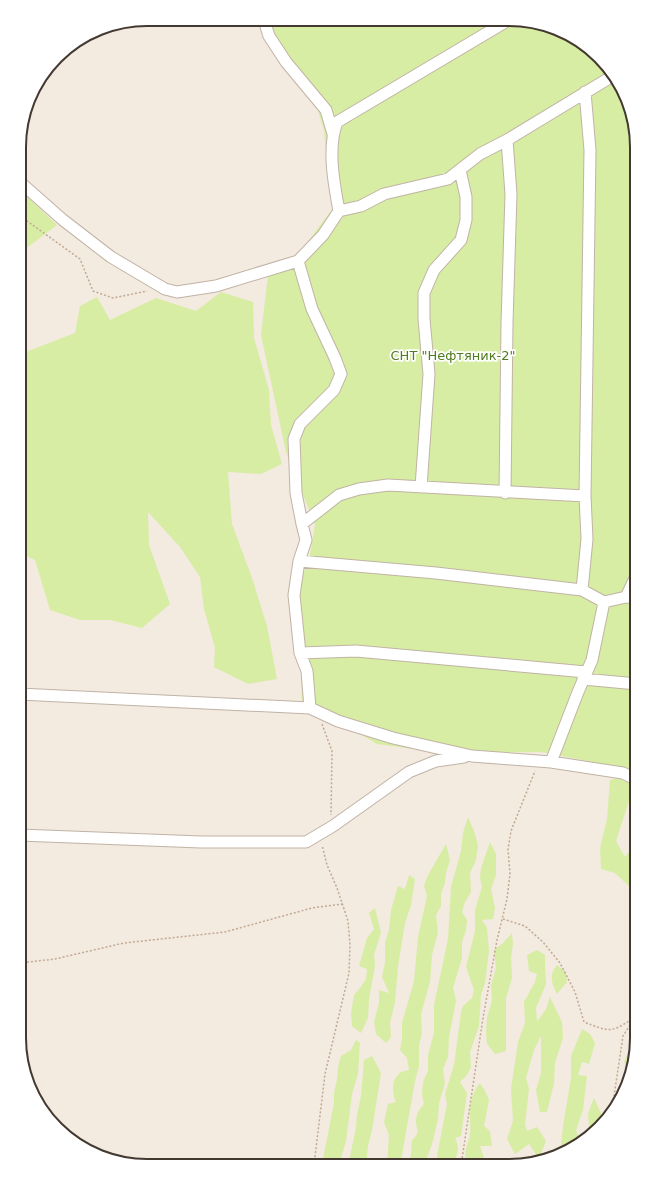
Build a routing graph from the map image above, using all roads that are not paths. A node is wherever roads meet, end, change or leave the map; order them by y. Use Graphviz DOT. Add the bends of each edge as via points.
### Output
graph roads {
  1 [pos="266,26"];
  2 [pos="500,26"];
  3 [pos="609,78"];
  4 [pos="585,92"];
  5 [pos="333,134"];
  6 [pos="507,140"];
  7 [pos="460,170"];
  8 [pos="26,187"];
  9 [pos="339,211"];
  10 [pos="298,261"];
  11 [pos="421,487"];
  12 [pos="505,493"];
  13 [pos="585,496"];
  14 [pos="302,524"];
  15 [pos="299,561"];
  16 [pos="582,590"];
  17 [pos="630,598"];
  18 [pos="604,602"];
  19 [pos="300,653"];
  20 [pos="585,675"];
  21 [pos="630,683"];
  22 [pos="26,694"];
  23 [pos="310,708"];
  24 [pos="472,756"];
  25 [pos="551,762"];
  26 [pos="630,776"];
  27 [pos="26,835"];
  1 -- 5 [label="street" via="269,36 286,62 326,110"];
  2 -- 5 [label="street" via="337,122"];
  3 -- 4 [label="street"];
  4 -- 6 [label="street"];
  4 -- 13 [label="street" via="590,150"];
  5 -- 9 [label="street" via="334,185"];
  6 -- 7 [label="street" via="480,154"];
  6 -- 12 [label="street" via="511,194"];
  7 -- 9 [label="street" via="448,179 384,194 361,206"];
  7 -- 11 [label="street" via="466,197 466,220 461,240 434,270 424,293 429,374"];
  8 -- 10 [label="street" via="63,220 112,257 163,287 177,292 216,286"];
  9 -- 10 [label="street" via="323,235"];
  10 -- 14 [label="street" via="312,309 341,374 334,390 300,424 294,439 296,493"];
  11 -- 12 [label="street"];
  11 -- 14 [label="street" via="388,485 339,495"];
  12 -- 13 [label="street"];
  13 -- 16 [label="street" via="587,539"];
  14 -- 15 [label="street" via="306,540"];
  15 -- 16 [label="street" via="436,573"];
  15 -- 19 [label="street" via="294,595"];
  16 -- 18 [label="street"];
  17 -- 18 [label="street"];
  18 -- 20 [label="street" via="592,660"];
  19 -- 20 [label="street" via="356,651"];
  19 -- 23 [label="street" via="307,671"];
  20 -- 21 [label="street"];
  20 -- 25 [label="street"];
  22 -- 23 [label="street"];
  23 -- 24 [label="street" via="338,722"];
  24 -- 25 [label="street"];
  24 -- 27 [label="street" via="436,761 409,772 320,835 306,842 201,842"];
  25 -- 26 [label="street" via="623,773"];
}
